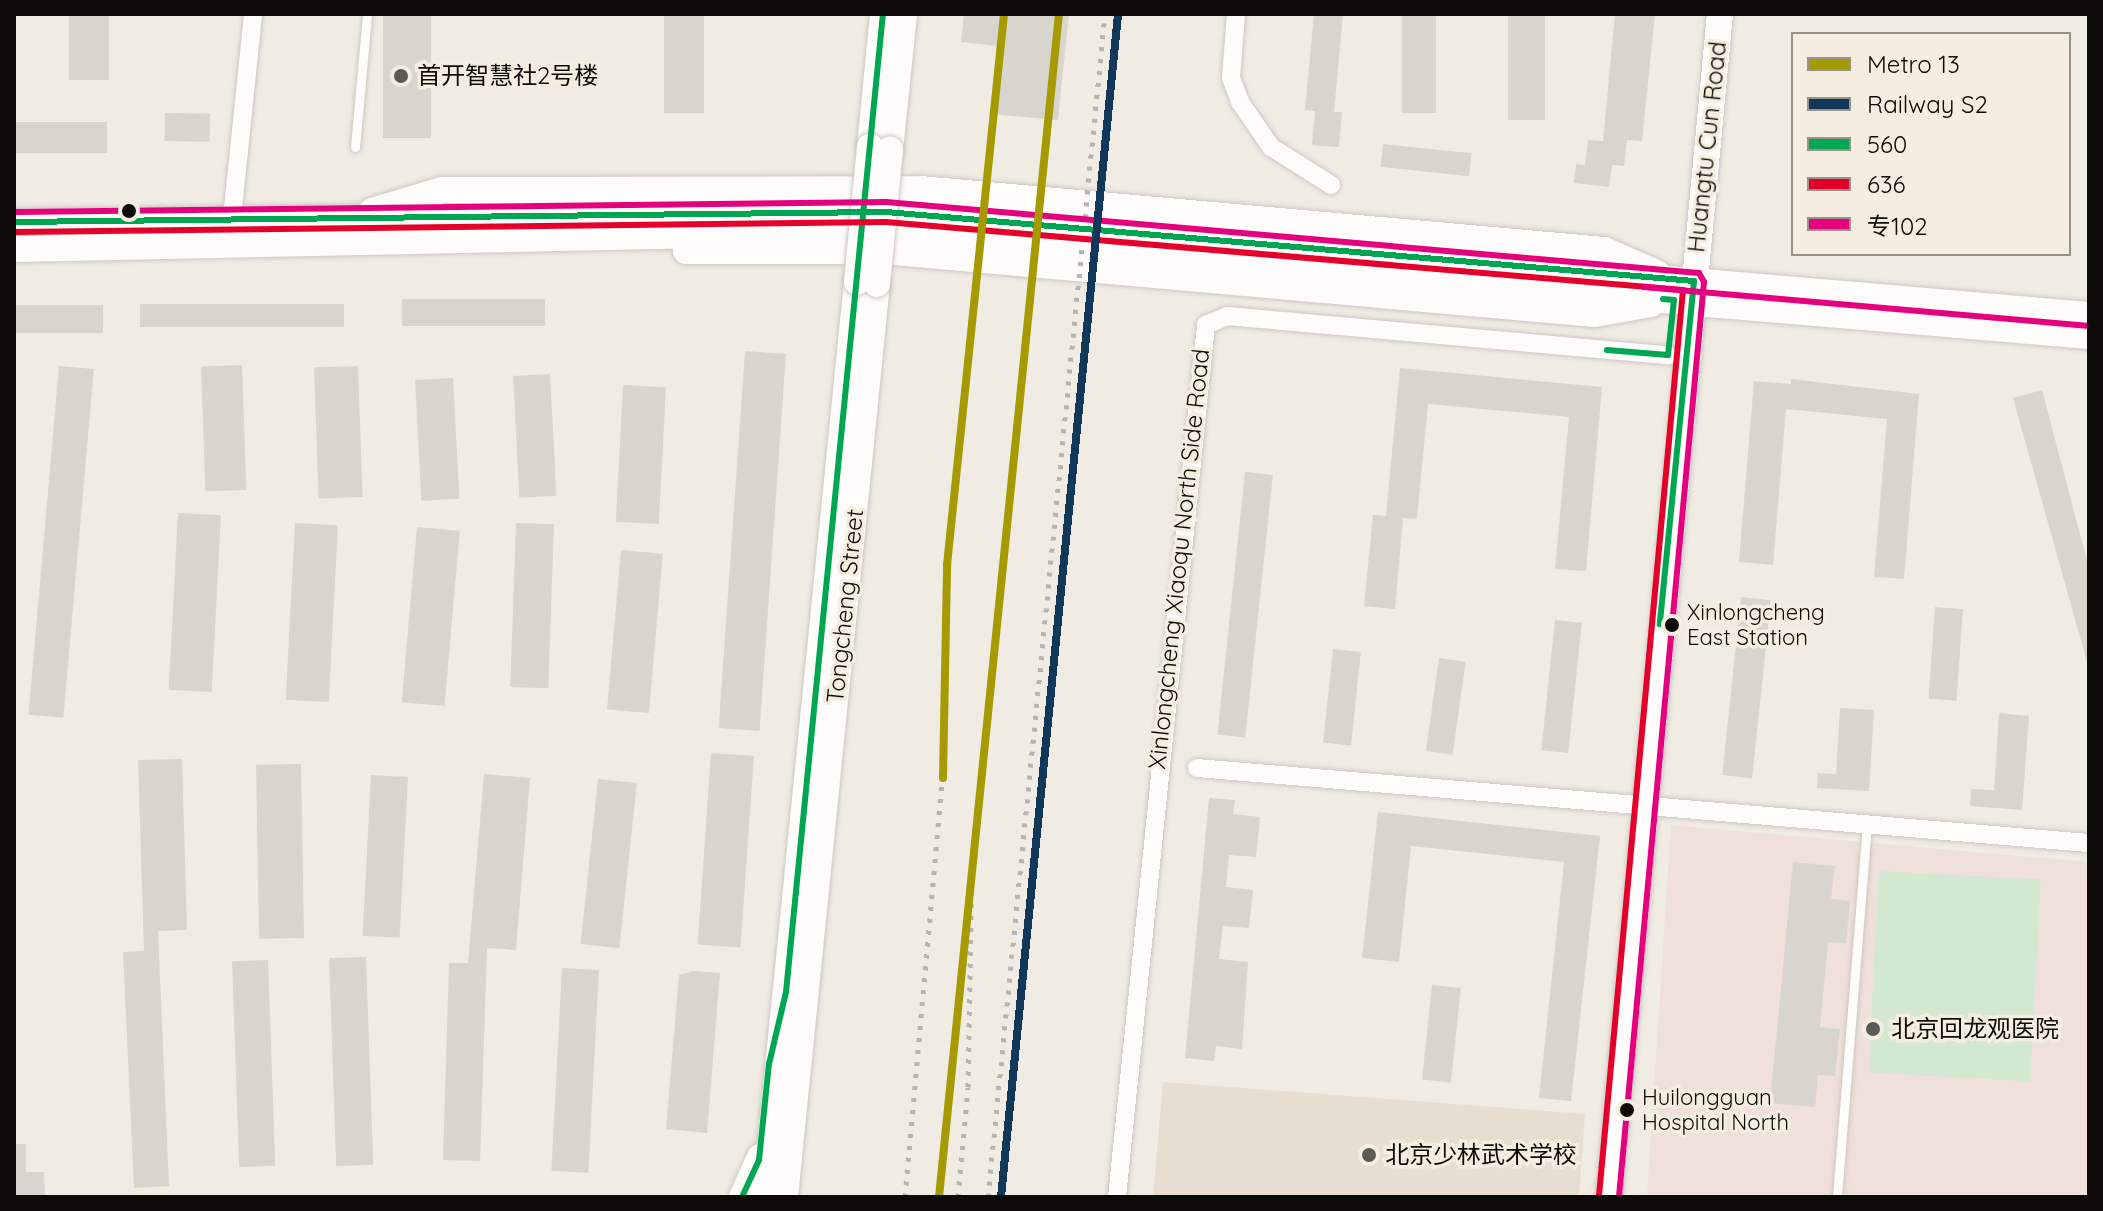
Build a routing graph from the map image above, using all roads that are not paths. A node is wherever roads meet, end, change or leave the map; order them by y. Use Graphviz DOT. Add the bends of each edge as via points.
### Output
graph roads {
  1 [pos="253,14"];
  2 [pos="367,14"];
  3 [pos="883,14"];
  4 [pos="904,14"];
  5 [pos="1236,14"];
  6 [pos="1702,14"];
  7 [pos="1720,14"];
  8 [pos="355,147"];
  9 [pos="880,148"];
  10 [pos="1331,185"];
  11 [pos="232,218"];
  12 [pos="14,222"];
  13 [pos="341,229"];
  14 [pos="14,249"];
  15 [pos="867,283"];
  16 [pos="1684,290"];
  17 [pos="2089,315"];
  18 [pos="2089,336"];
  19 [pos="1668,355"];
  20 [pos="1197,768"];
  21 [pos="1633,805"];
  22 [pos="1867,825"];
  23 [pos="2089,843"];
  24 [pos="786,992"];
  25 [pos="742,1197"];
  26 [pos="765,1197"];
  27 [pos="785,1197"];
  28 [pos="1117,1197"];
  29 [pos="1591,1197"];
  30 [pos="1609,1197"];
  31 [pos="1837,1197"];
  1 -- 11 [label="street"];
  2 -- 8 [label="lane"];
  3 -- 9 [label="main road, Tongcheng Street"];
  4 -- 9 [label="main road, Tongcheng Street"];
  5 -- 10 [label="street" via="1231,78 1240,102 1271,147"];
  6 -- 16 [label="main road, Huangtu Cun Road"];
  7 -- 16 [label="main road, Huangtu Cun Road"];
  9 -- 15 [label="main road, Tongcheng Street, bridge"];
  11 -- 12 [label="main road"];
  11 -- 13 [label="main road"];
  13 -- 14 [label="main road"];
  13 -- 16 [label="main road" via="886,212"];
  13 -- 16 [label="main road" via="440,254 883,251 1595,314"];
  15 -- 24 [label="main road, Tongcheng Street"];
  15 -- 27 [label="main road, Tongcheng Street"];
  16 -- 17 [label="main road"];
  16 -- 18 [label="main road"];
  16 -- 19 [label="main road"];
  16 -- 21 [label="main road"];
  19 -- 21 [label="main road"];
  19 -- 28 [label="street, Xinlongcheng Xiaoqu North Side Road" via="1227,316 1202,330"];
  20 -- 21 [label="street"];
  21 -- 22 [label="street"];
  21 -- 29 [label="main road"];
  21 -- 30 [label="main road"];
  22 -- 23 [label="street"];
  22 -- 31 [label="lane"];
  24 -- 25 [label="main road" via="769,1064 759,1160"];
  24 -- 26 [label="main road, Tongcheng Street"];
}
